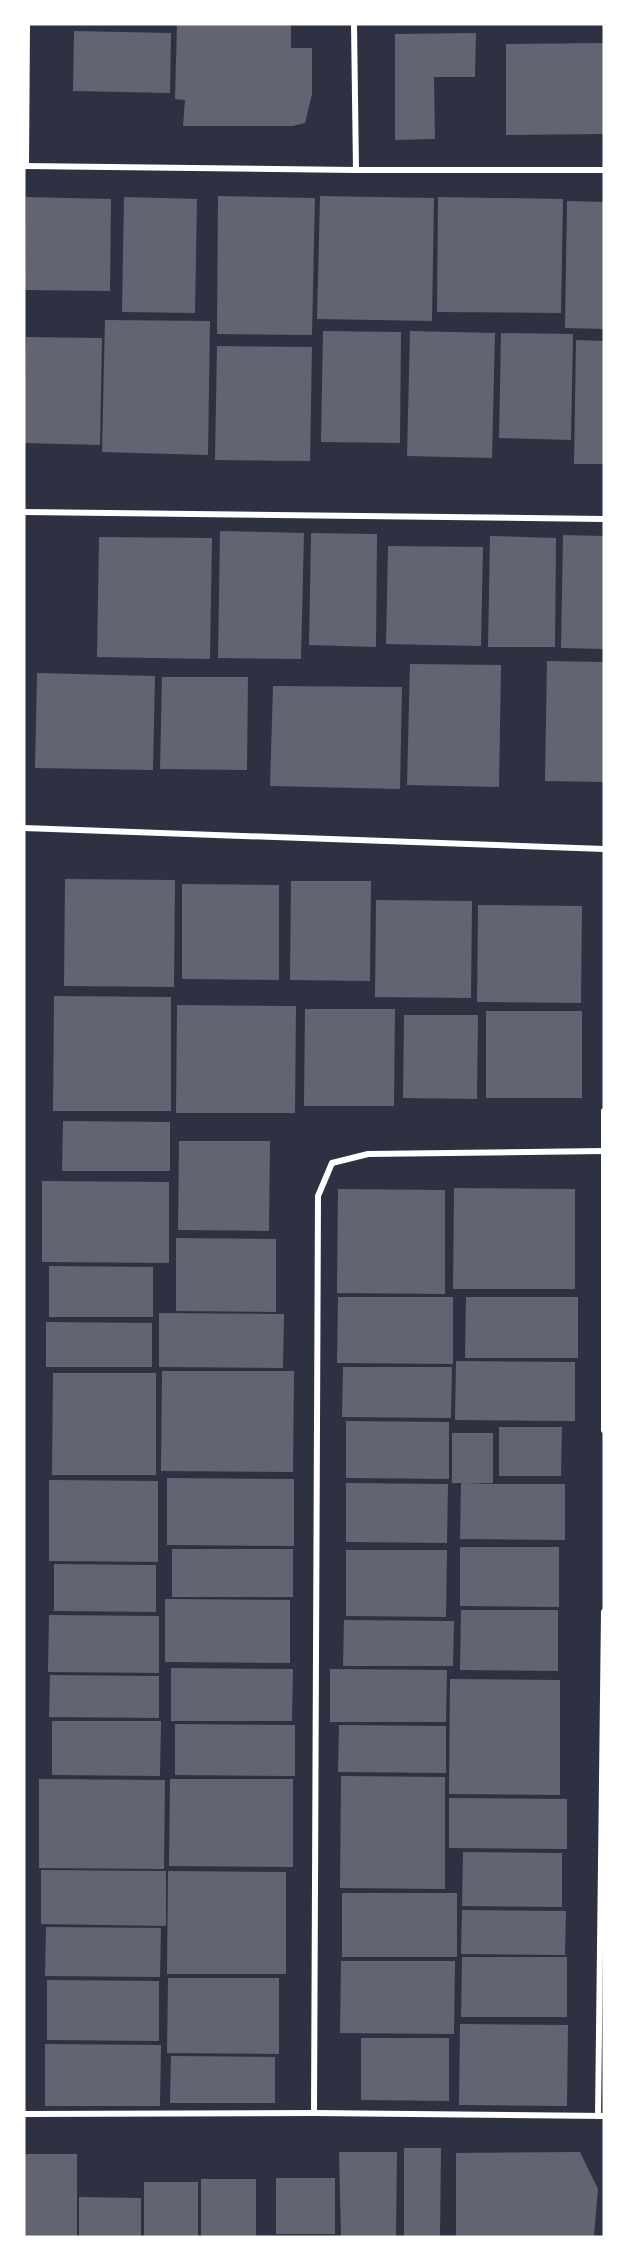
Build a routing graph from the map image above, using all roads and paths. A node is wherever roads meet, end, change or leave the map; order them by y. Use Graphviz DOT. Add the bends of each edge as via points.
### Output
graph roads {
  1 [pos="27,24"];
  2 [pos="354,24"];
  3 [pos="25,166"];
  4 [pos="356,170"];
  5 [pos="604,170"];
  6 [pos="24,512"];
  7 [pos="604,519"];
  8 [pos="24,828"];
  9 [pos="604,849"];
  10 [pos="604,1111"];
  11 [pos="604,1151"];
  12 [pos="604,1430"];
  13 [pos="604,1612"];
  14 [pos="603,1825"];
  15 [pos="314,2113"];
  16 [pos="24,2114"];
  17 [pos="601,2116"];
  1 -- 3 [label="street"];
  2 -- 4 [label="street"];
  3 -- 4 [label="street"];
  4 -- 5 [label="street"];
  6 -- 7 [label="street"];
  8 -- 9 [label="street"];
  10 -- 11 [label="street"];
  11 -- 12 [label="street"];
  11 -- 15 [label="street" via="368,1154 332,1162 318,1196"];
  13 -- 14 [label="street"];
  14 -- 17 [label="street"];
  15 -- 16 [label="street"];
  15 -- 17 [label="street"];
}
